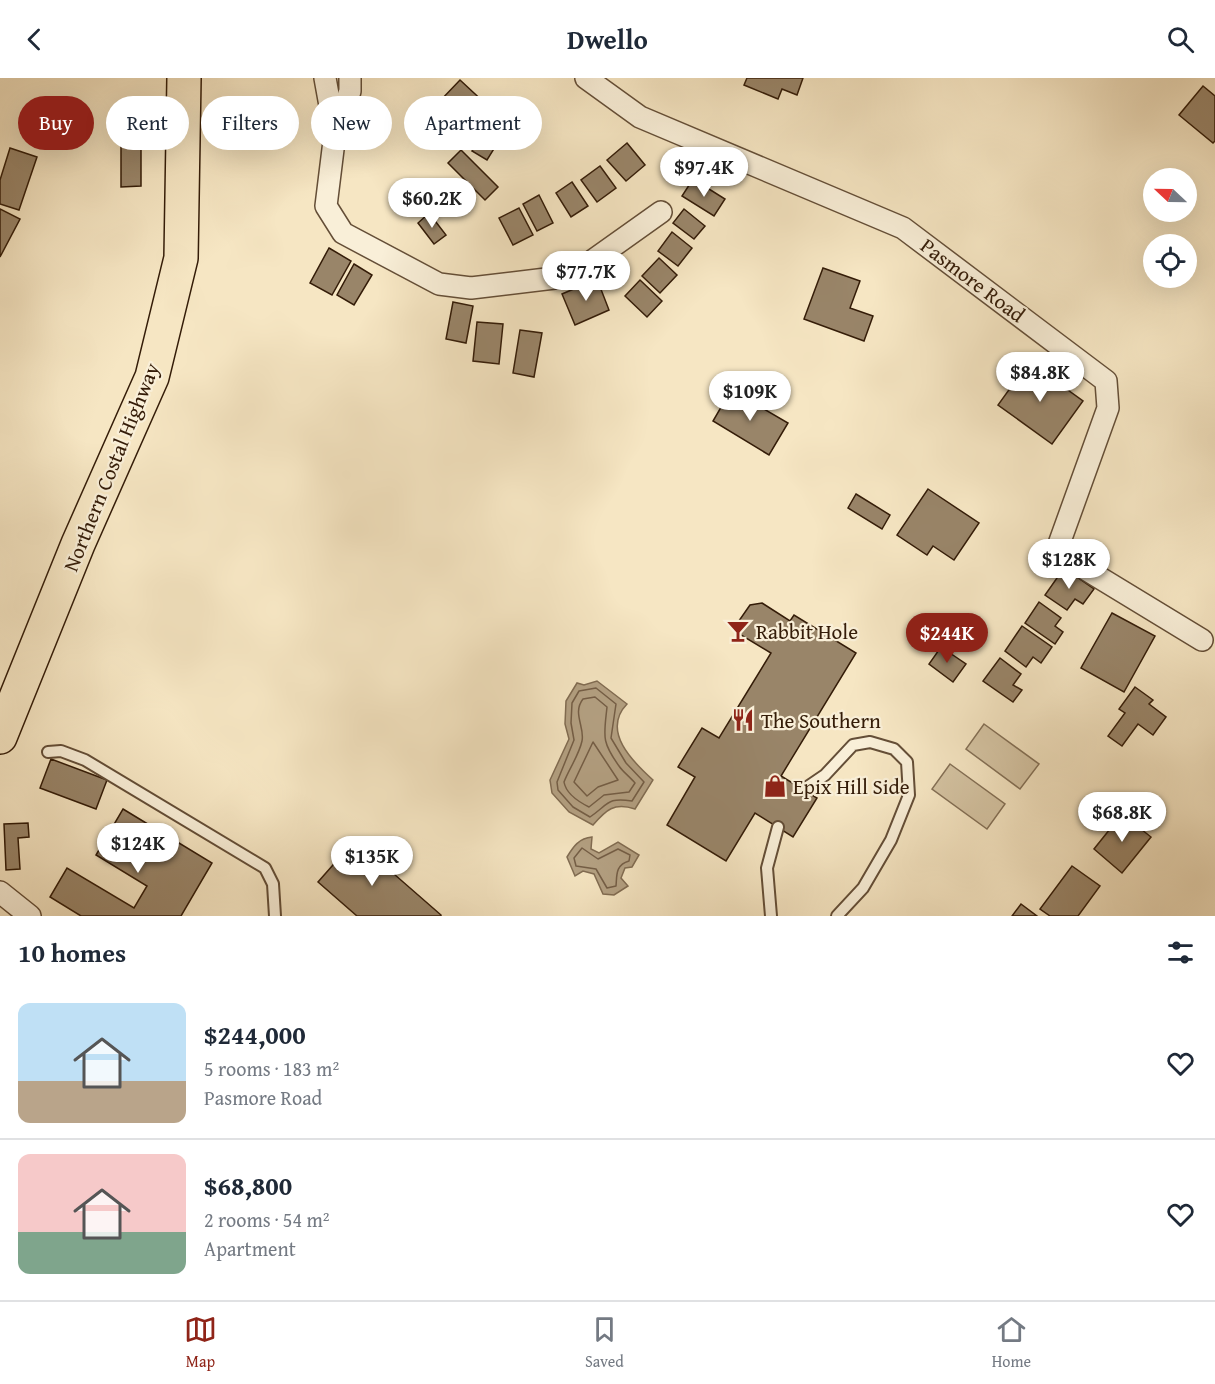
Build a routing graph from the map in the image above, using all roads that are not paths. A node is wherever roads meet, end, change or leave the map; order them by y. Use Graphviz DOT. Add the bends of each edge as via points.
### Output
graph roads {
  1 [pos="184,78"];
  2 [pos="325,78"];
  3 [pos="350,78"];
  4 [pos="586,78"];
  5 [pos="328,96"];
  6 [pos="349,96"];
  7 [pos="333,150"];
  8 [pos="661,212"];
  9 [pos="1202,640"];
  10 [pos="0,738"];
  11 [pos="48,752"];
  12 [pos="803,790"];
  13 [pos="778,827"];
  14 [pos="0,892"];
  15 [pos="30,916"];
  16 [pos="275,916"];
  17 [pos="771,916"];
  18 [pos="837,916"];
  1 -- 10 [label="main road, Northern Costal Highway" via="181,258 152,377 78,544"];
  2 -- 5 [label="street"];
  3 -- 6 [label="street"];
  4 -- 9 [label="street, Pasmore Road" via="640,117 903,228 1106,381 1108,408 1059,544 1082,567"];
  7 -- 8 [label="street" via="326,206 343,233 439,284 471,288 571,276"];
  11 -- 16 [label="lane" via="61,751 85,760 265,868 273,884"];
  12 -- 18 [label="lane" via="825,776 853,745 870,741 894,749 906,762 909,795 891,840 863,888"];
  13 -- 17 [label="lane" via="767,868"];
  14 -- 15 [label="street"];
}
